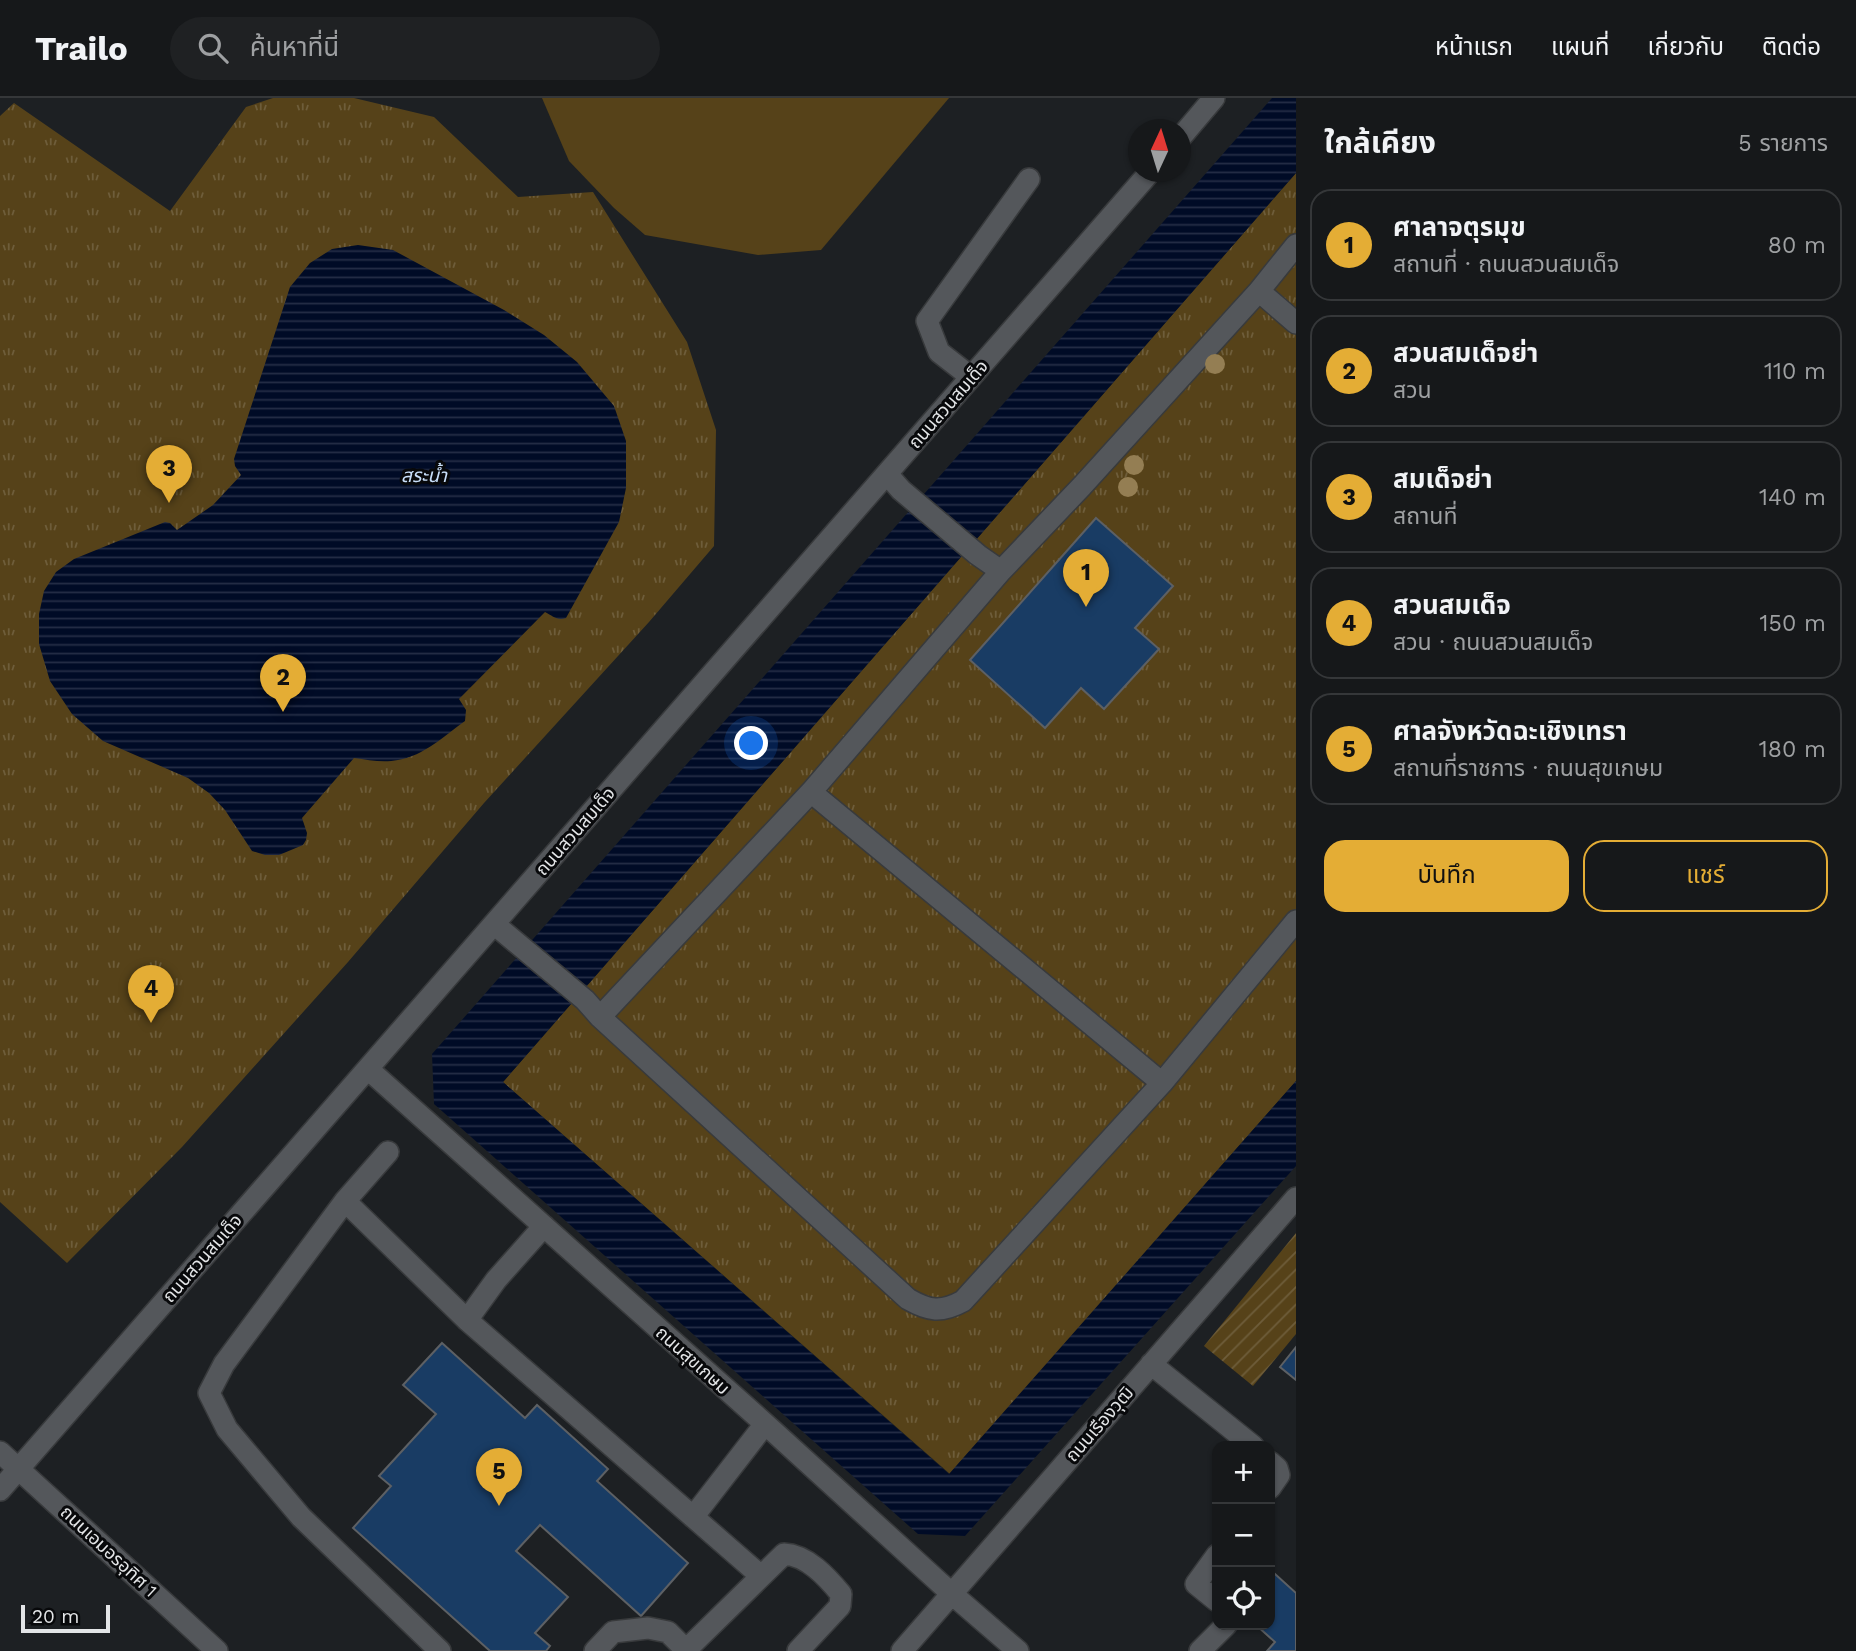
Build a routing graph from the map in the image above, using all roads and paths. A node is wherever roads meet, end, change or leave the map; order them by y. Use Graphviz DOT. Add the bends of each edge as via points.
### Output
graph roads {
  1 [pos="1214,98"];
  2 [pos="1191,125"];
  3 [pos="1029,179"];
  4 [pos="1141,182"];
  5 [pos="1296,245"];
  6 [pos="1259,291"];
  7 [pos="1296,323"];
  8 [pos="971,377"];
  9 [pos="887,474"];
  10 [pos="1001,571"];
  11 [pos="811,792"];
  12 [pos="1296,921"];
  13 [pos="494,924"];
  14 [pos="600,1017"];
  15 [pos="368,1069"];
  16 [pos="1162,1083"];
  17 [pos="388,1152"];
  18 [pos="1296,1198"];
  19 [pos="345,1200"];
  20 [pos="544,1226"];
  21 [pos="467,1320"];
  22 [pos="1151,1364"];
  23 [pos="765,1424"];
  24 [pos="1247,1441"];
  25 [pos="0,1452"];
  26 [pos="19,1469"];
  27 [pos="0,1490"];
  28 [pos="693,1517"];
  29 [pos="1212,1562"];
  30 [pos="761,1576"];
  31 [pos="952,1594"];
  32 [pos="1212,1597"];
  33 [pos="1221,1630"];
  34 [pos="686,1650"];
  35 [pos="216,1651"];
  36 [pos="440,1651"];
  37 [pos="595,1651"];
  38 [pos="798,1651"];
  39 [pos="902,1651"];
  40 [pos="1018,1651"];
  41 [pos="1200,1651"];
  1 -- 2 [label="street"];
  3 -- 8 [label="street" via="927,321 939,352"];
  4 -- 8 [label="street, ถนนสวนสมเด็จ"];
  5 -- 6 [label="street"];
  6 -- 7 [label="street"];
  6 -- 10 [label="street"];
  8 -- 9 [label="street, ถนนสวนสมเด็จ"];
  9 -- 10 [label="street"];
  9 -- 13 [label="street, ถนนสวนสมเด็จ"];
  10 -- 11 [label="street"];
  11 -- 14 [label="street"];
  11 -- 16 [label="street"];
  12 -- 16 [label="street"];
  13 -- 14 [label="street"];
  13 -- 15 [label="street, ถนนสวนสมเด็จ"];
  14 -- 16 [label="street" via="908,1299 938,1310 963,1301"];
  15 -- 20 [label="street, ถนนสุขเกษม"];
  15 -- 26 [label="street, ถนนสวนสมเด็จ"];
  17 -- 19 [label="street"];
  18 -- 22 [label="street, ถนนเรืองวุฒิ"];
  19 -- 21 [label="street"];
  19 -- 36 [label="street" via="224,1364 209,1393 227,1429 302,1517"];
  20 -- 21 [label="street"];
  20 -- 23 [label="street, ถนนสุขเกษม"];
  21 -- 28 [label="street"];
  22 -- 24 [label="street"];
  22 -- 31 [label="street, ถนนเรืองวุฒิ"];
  23 -- 28 [label="street"];
  23 -- 31 [label="street, ถนนสุขเกษม"];
  25 -- 26 [label="street, ถนนเอมอรอุทิศ 1"];
  26 -- 27 [label="street, ถนนสวนสมเด็จ"];
  26 -- 35 [label="street, ถนนเอมอรอุทิศ 1"];
  28 -- 30 [label="street"];
  29 -- 32 [label="street" via="1196,1584"];
  30 -- 34 [label="street"];
  30 -- 38 [label="street" via="784,1554 795,1555 825,1575 841,1594 839,1606"];
  31 -- 39 [label="street, ถนนเรืองวุฒิ"];
  31 -- 40 [label="street, ถนนสุขเกษม"];
  33 -- 41 [label="street"];
  34 -- 37 [label="street" via="668,1632 649,1628 613,1632"];
}
